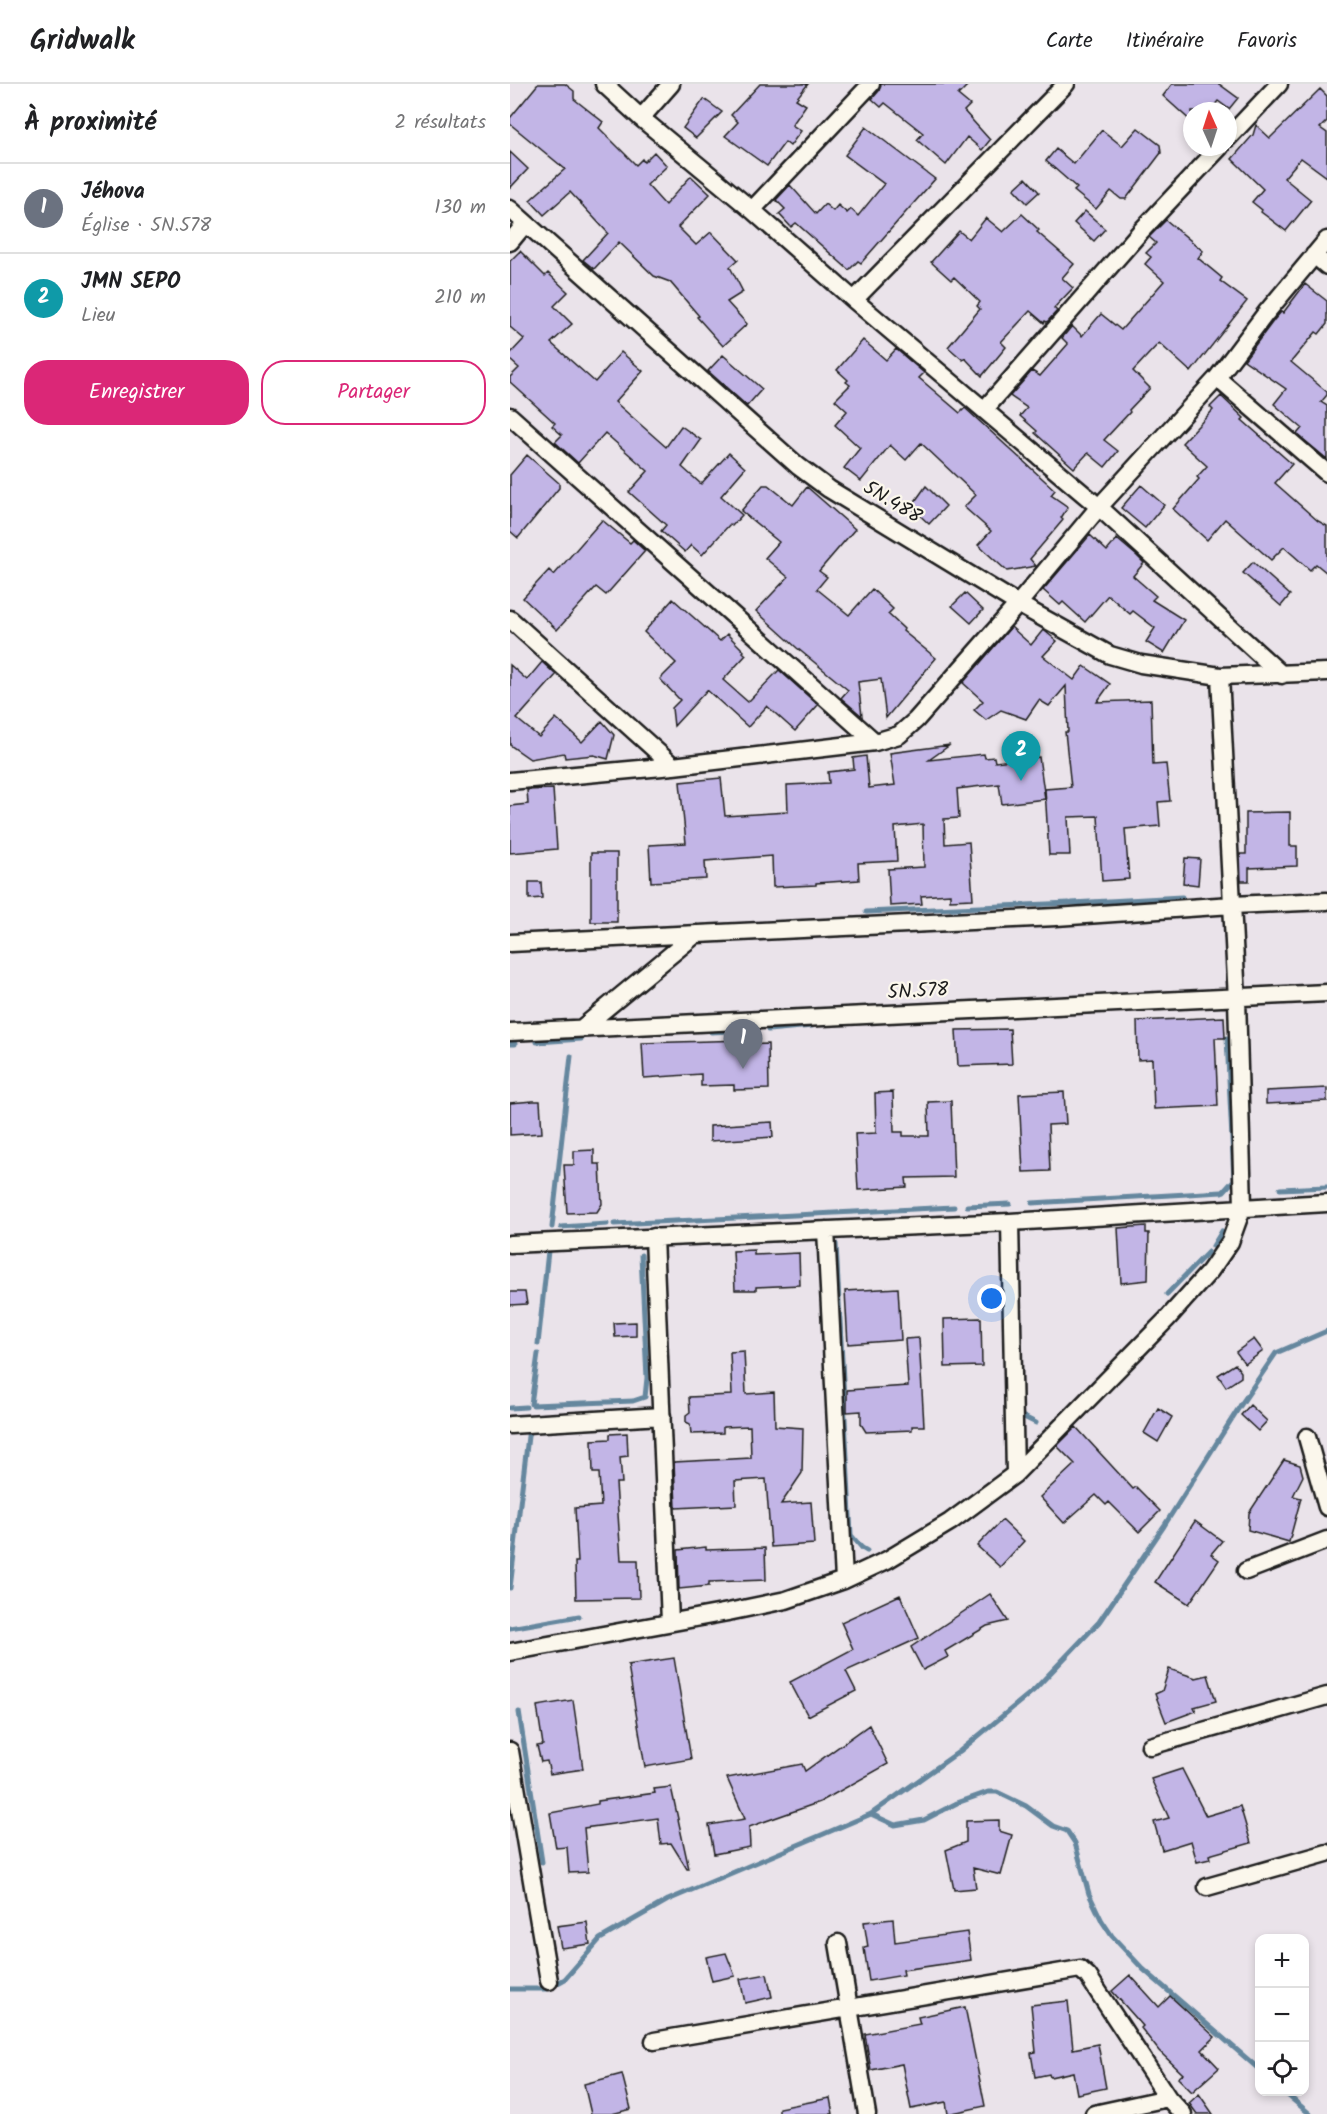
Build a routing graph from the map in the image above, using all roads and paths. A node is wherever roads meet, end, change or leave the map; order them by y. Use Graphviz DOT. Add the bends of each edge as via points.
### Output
graph roads {
  1 [pos="604,84"];
  2 [pos="671,84"];
  3 [pos="871,84"];
  4 [pos="1066,84"];
  5 [pos="1279,84"];
  6 [pos="641,118"];
  7 [pos="1237,128"];
  8 [pos="1212,156"];
  9 [pos="510,209"];
  10 [pos="752,210"];
  11 [pos="525,224"];
  12 [pos="1327,240"];
  13 [pos="510,242"];
  14 [pos="1321,261"];
  15 [pos="854,300"];
  16 [pos="1217,378"];
  17 [pos="984,410"];
  18 [pos="510,416"];
  19 [pos="1327,473"];
  20 [pos="1099,507"];
  21 [pos="1018,604"];
  22 [pos="510,619"];
  23 [pos="1327,672"];
  24 [pos="1282,675"];
  25 [pos="1220,676"];
  26 [pos="875,742"];
  27 [pos="673,766"];
  28 [pos="510,781"];
  29 [pos="1327,901"];
  30 [pos="1232,905"];
  31 [pos="696,934"];
  32 [pos="510,943"];
  33 [pos="1327,993"];
  34 [pos="1237,999"];
  35 [pos="582,1029"];
  36 [pos="510,1032"];
  37 [pos="1327,1203"];
  38 [pos="1244,1206"];
  39 [pos="1010,1222"];
  40 [pos="826,1230"];
  41 [pos="654,1238"];
  42 [pos="510,1244"];
  43 [pos="662,1416"];
  44 [pos="510,1425"];
  45 [pos="1306,1437"];
  46 [pos="1015,1474"];
  47 [pos="1327,1507"];
  48 [pos="1327,1540"];
  49 [pos="1246,1571"];
  50 [pos="844,1580"];
  51 [pos="670,1622"];
  52 [pos="510,1652"];
  53 [pos="1327,1696"];
  54 [pos="1150,1746"];
  55 [pos="510,1751"];
  56 [pos="1327,1853"];
  57 [pos="1207,1887"];
  58 [pos="838,1943"];
  59 [pos="549,1981"];
  60 [pos="849,2008"];
  61 [pos="654,2041"];
  62 [pos="1168,2098"];
  63 [pos="867,2114"];
  64 [pos="1094,2114"];
  65 [pos="1184,2114"];
  1 -- 6 [label="street"];
  2 -- 6 [label="street"];
  3 -- 10 [label="street"];
  4 -- 15 [label="street"];
  5 -- 7 [label="street"];
  6 -- 10 [label="street"];
  8 -- 17 [label="street"];
  9 -- 11 [label="street, 5N.488"];
  10 -- 15 [label="street"];
  11 -- 13 [label="street"];
  11 -- 21 [label="street, 5N.488" via="798,466 829,489"];
  12 -- 14 [label="street"];
  14 -- 16 [label="street" via="1266,313"];
  15 -- 17 [label="street"];
  16 -- 19 [label="street"];
  16 -- 20 [label="street"];
  17 -- 20 [label="street"];
  18 -- 26 [label="street"];
  20 -- 21 [label="street"];
  20 -- 24 [label="street"];
  21 -- 25 [label="street, 5N.488" via="1110,656"];
  21 -- 26 [label="street" via="916,720 899,735"];
  22 -- 27 [label="street"];
  23 -- 24 [label="street, 5N.488"];
  24 -- 25 [label="street, 5N.488"];
  25 -- 30 [label="street"];
  26 -- 27 [label="street"];
  27 -- 28 [label="street"];
  29 -- 30 [label="street"];
  30 -- 31 [label="street"];
  30 -- 34 [label="street"];
  31 -- 32 [label="street"];
  31 -- 35 [label="street"];
  33 -- 34 [label="street, 5N.578"];
  34 -- 35 [label="street, 5N.578"];
  34 -- 38 [label="street"];
  35 -- 36 [label="street, 5N.578"];
  37 -- 38 [label="street"];
  38 -- 39 [label="street"];
  38 -- 46 [label="street" via="1230,1242 1210,1271"];
  39 -- 40 [label="street"];
  39 -- 46 [label="street"];
  40 -- 41 [label="street"];
  40 -- 50 [label="street"];
  41 -- 42 [label="street"];
  41 -- 43 [label="street"];
  43 -- 44 [label="street"];
  43 -- 51 [label="street"];
  45 -- 47 [label="street"];
  46 -- 50 [label="street" via="950,1522 887,1560"];
  48 -- 49 [label="street"];
  50 -- 51 [label="street" via="786,1600"];
  51 -- 52 [label="street"];
  53 -- 54 [label="street"];
  55 -- 59 [label="street"];
  56 -- 57 [label="street"];
  58 -- 60 [label="street"];
  60 -- 61 [label="street"];
  60 -- 62 [label="street" via="1080,1969"];
  60 -- 63 [label="street"];
  62 -- 64 [label="street"];
  62 -- 65 [label="street"];
}
